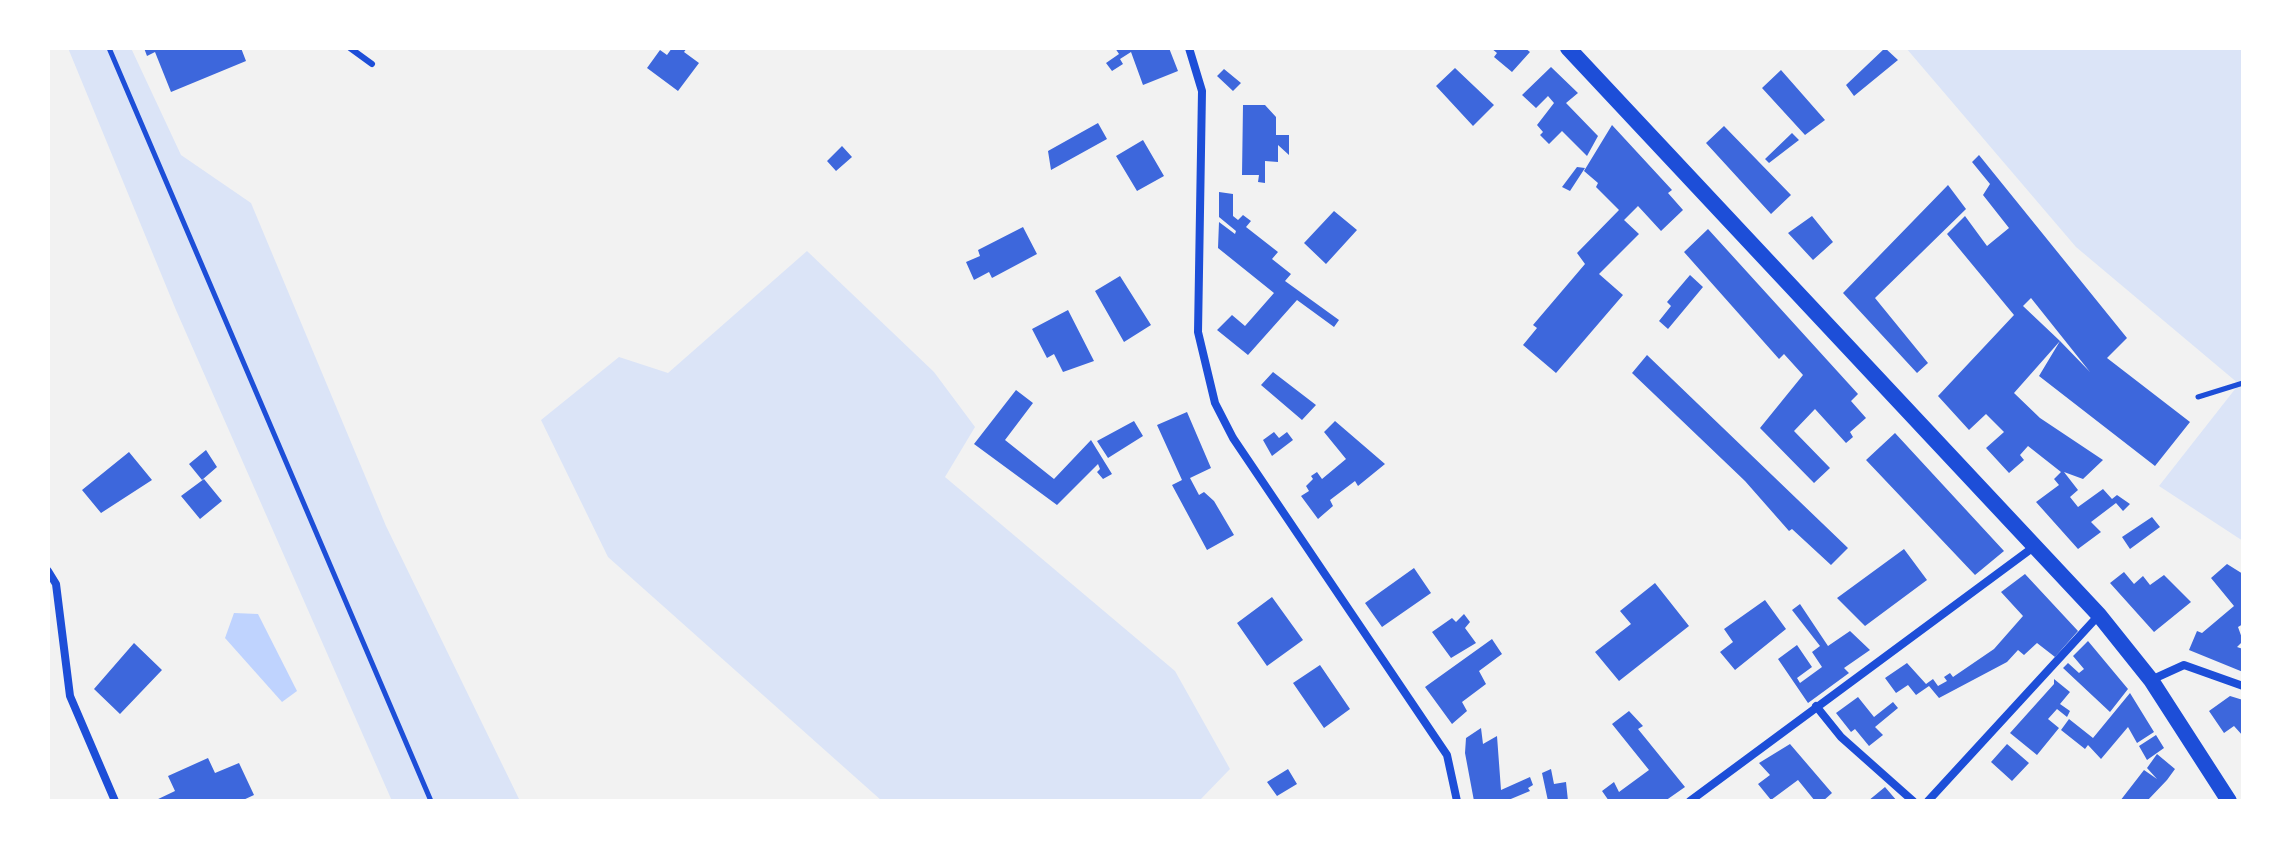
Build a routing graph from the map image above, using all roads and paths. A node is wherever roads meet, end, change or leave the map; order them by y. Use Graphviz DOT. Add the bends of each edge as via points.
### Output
graph roads {
  1 [pos="109,48"];
  2 [pos="350,48"];
  3 [pos="1189,48"];
  4 [pos="1568,48"];
  5 [pos="372,64"];
  6 [pos="2243,383"];
  7 [pos="2198,397"];
  8 [pos="2035,546"];
  9 [pos="48,571"];
  10 [pos="2099,615"];
  11 [pos="2151,680"];
  12 [pos="2243,686"];
  13 [pos="1816,706"];
  14 [pos="115,801"];
  15 [pos="431,801"];
  16 [pos="1457,801"];
  17 [pos="1690,801"];
  18 [pos="1913,801"];
  19 [pos="1928,801"];
  20 [pos="2229,801"];
  1 -- 15 [label="path"];
  2 -- 5 [label="lane"];
  3 -- 16 [label="street" via="1202,91 1198,332 1215,403 1233,438 1447,755"];
  4 -- 8 [label="main road"];
  6 -- 7 [label="path"];
  8 -- 10 [label="main road"];
  8 -- 13 [label="street"];
  9 -- 14 [label="street" via="56,584 70,696"];
  10 -- 11 [label="main road"];
  10 -- 19 [label="street"];
  11 -- 12 [label="street" via="2184,665"];
  11 -- 20 [label="main road"];
  13 -- 17 [label="street"];
  13 -- 18 [label="street" via="1841,737"];
}
